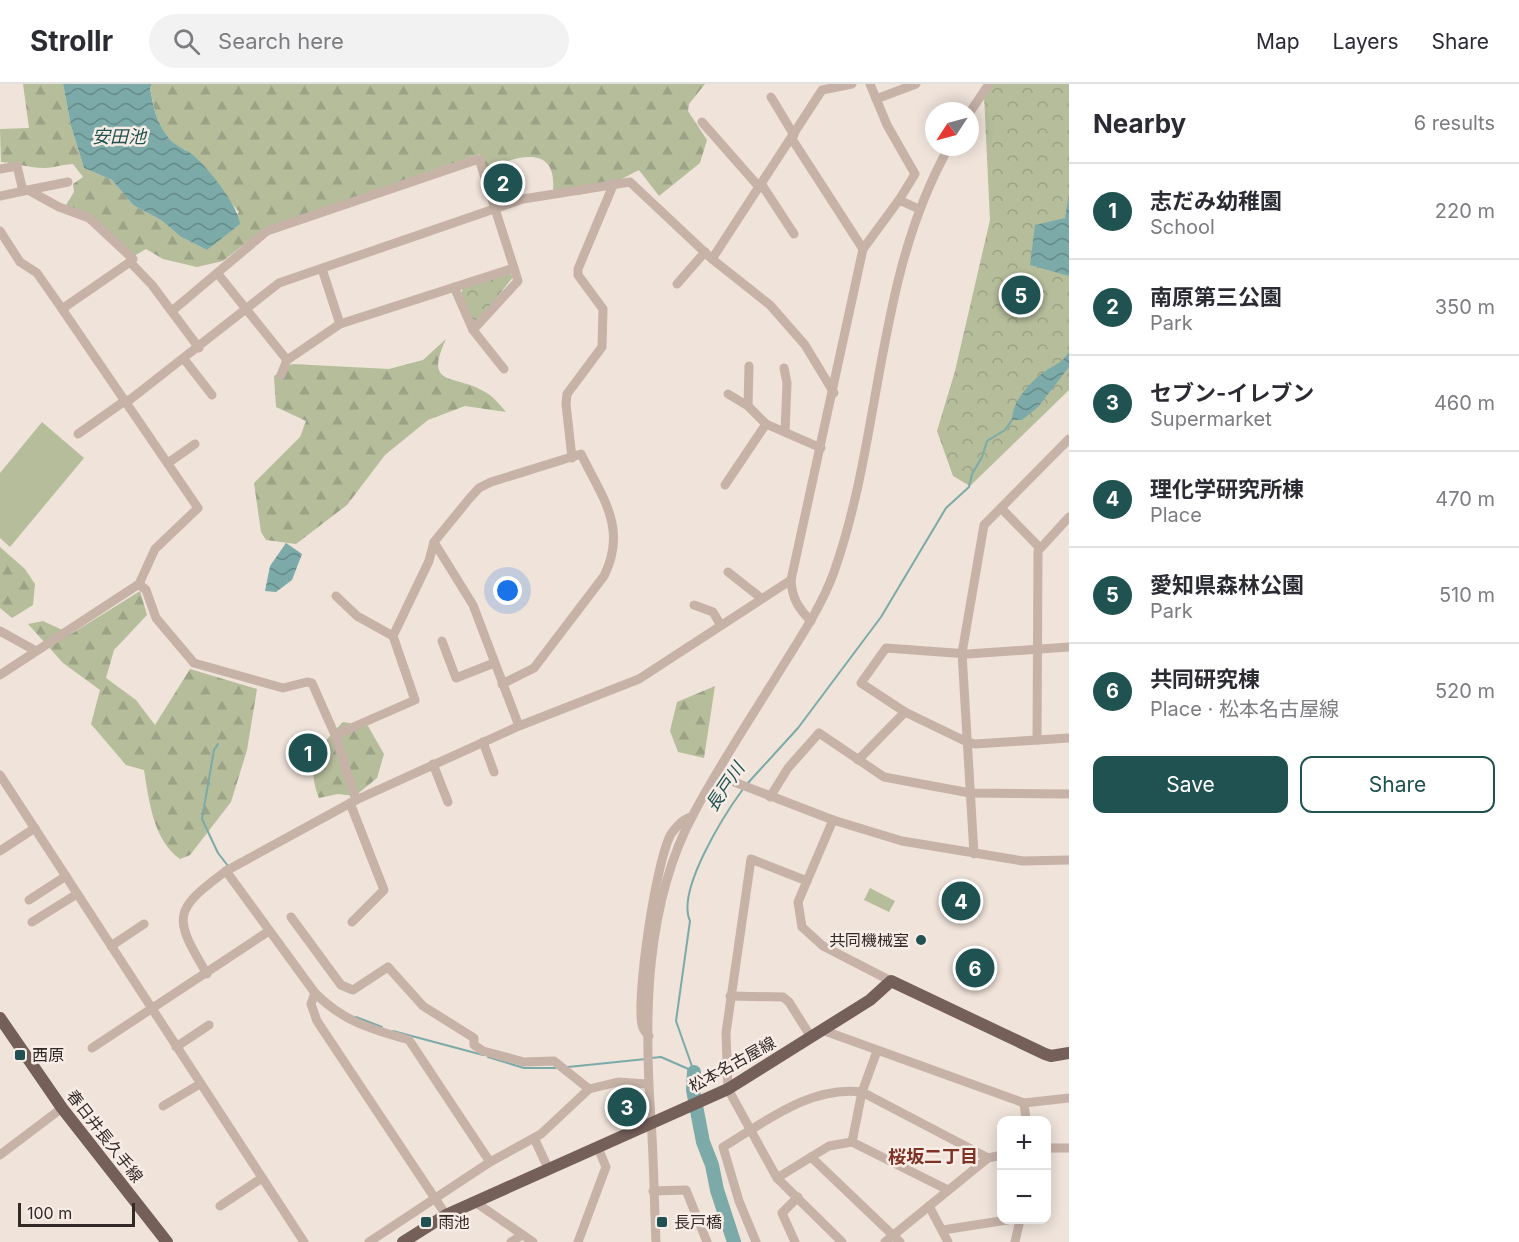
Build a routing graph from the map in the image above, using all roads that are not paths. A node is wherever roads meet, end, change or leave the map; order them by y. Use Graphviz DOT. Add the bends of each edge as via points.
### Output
graph roads {
  1 [pos="852,84"];
  2 [pos="870,84"];
  3 [pos="916,84"];
  4 [pos="989,84"];
  5 [pos="771,97"];
  6 [pos="876,99"];
  7 [pos="977,102"];
  8 [pos="702,122"];
  9 [pos="793,137"];
  10 [pos="945,156"];
  11 [pos="0,168"];
  12 [pos="68,182"];
  13 [pos="615,183"];
  14 [pos="761,186"];
  15 [pos="26,191"];
  16 [pos="0,196"];
  17 [pos="899,200"];
  18 [pos="494,208"];
  19 [pos="919,209"];
  20 [pos="0,231"];
  21 [pos="794,234"];
  22 [pos="863,249"];
  23 [pos="708,255"];
  24 [pos="130,262"];
  25 [pos="514,268"];
  26 [pos="322,269"];
  27 [pos="218,274"];
  28 [pos="677,284"];
  29 [pos="454,287"];
  30 [pos="63,309"];
  31 [pos="172,311"];
  32 [pos="247,311"];
  33 [pos="340,324"];
  34 [pos="473,330"];
  35 [pos="199,348"];
  36 [pos="184,358"];
  37 [pos="287,360"];
  38 [pos="749,366"];
  39 [pos="784,368"];
  40 [pos="504,369"];
  41 [pos="281,375"];
  42 [pos="834,393"];
  43 [pos="728,394"];
  44 [pos="212,395"];
  45 [pos="126,401"];
  46 [pos="748,406"];
  47 [pos="766,424"];
  48 [pos="785,432"];
  49 [pos="78,434"];
  50 [pos="1069,440"];
  51 [pos="195,444"];
  52 [pos="821,448"];
  53 [pos="572,458"];
  54 [pos="168,463"];
  55 [pos="725,485"];
  56 [pos="1002,509"];
  57 [pos="1069,517"];
  58 [pos="434,542"];
  59 [pos="1039,547"];
  60 [pos="728,572"];
  61 [pos="791,580"];
  62 [pos="140,584"];
  63 [pos="336,596"];
  64 [pos="761,598"];
  65 [pos="694,605"];
  66 [pos="811,621"];
  67 [pos="720,624"];
  68 [pos="0,631"];
  69 [pos="393,636"];
  70 [pos="442,641"];
  71 [pos="1069,647"];
  72 [pos="1035,648"];
  73 [pos="36,651"];
  74 [pos="962,653"];
  75 [pos="494,663"];
  76 [pos="0,675"];
  77 [pos="502,684"];
  78 [pos="905,712"];
  79 [pos="519,726"];
  80 [pos="335,735"];
  81 [pos="1069,738"];
  82 [pos="1037,740"];
  83 [pos="483,742"];
  84 [pos="967,742"];
  85 [pos="858,760"];
  86 [pos="433,764"];
  87 [pos="494,772"];
  88 [pos="0,775"];
  89 [pos="716,775"];
  90 [pos="970,793"];
  91 [pos="1069,794"];
  92 [pos="770,797"];
  93 [pos="353,801"];
  94 [pos="448,802"];
  95 [pos="833,820"];
  96 [pos="35,828"];
  97 [pos="0,850"];
  98 [pos="974,854"];
  99 [pos="1069,860"];
  100 [pos="229,869"];
  101 [pos="66,876"];
  102 [pos="807,881"];
  103 [pos="77,894"];
  104 [pos="29,900"];
  105 [pos="291,917"];
  106 [pos="32,922"];
  107 [pos="352,922"];
  108 [pos="144,924"];
  109 [pos="269,931"];
  110 [pos="111,946"];
  111 [pos="207,974"];
  112 [pos="891,981"];
  113 [pos="315,993"];
  114 [pos="730,996"];
  115 [pos="152,1009"];
  116 [pos="0,1018"];
  117 [pos="209,1025"];
  118 [pos="817,1033"];
  119 [pos="176,1047"];
  120 [pos="92,1048"];
  121 [pos="877,1051"];
  122 [pos="1069,1053"];
  123 [pos="200,1084"];
  124 [pos="648,1084"];
  125 [pos="589,1089"];
  126 [pos="728,1089"];
  127 [pos="862,1092"];
  128 [pos="1069,1098"];
  129 [pos="1024,1103"];
  130 [pos="163,1106"];
  131 [pos="62,1108"];
  132 [pos="1026,1116"];
  133 [pos="651,1122"];
  134 [pos="751,1130"];
  135 [pos="534,1138"];
  136 [pos="852,1142"];
  137 [pos="598,1148"];
  138 [pos="1051,1148"];
  139 [pos="1069,1148"];
  140 [pos="0,1155"];
  141 [pos="811,1156"];
  142 [pos="997,1156"];
  143 [pos="988,1158"];
  144 [pos="490,1162"];
  145 [pos="549,1170"];
  146 [pos="262,1178"];
  147 [pos="777,1178"];
  148 [pos="948,1190"];
  149 [pos="653,1191"];
  150 [pos="798,1197"];
  151 [pos="436,1200"];
  152 [pos="475,1202"];
  153 [pos="220,1206"];
  154 [pos="929,1206"];
  155 [pos="446,1215"];
  156 [pos="997,1222"];
  157 [pos="1019,1224"];
  158 [pos="943,1230"];
  159 [pos="522,1235"];
  160 [pos="384,1238"];
  161 [pos="897,1238"];
  162 [pos="836,1240"];
  163 [pos="167,1242"];
  164 [pos="304,1242"];
  165 [pos="369,1242"];
  166 [pos="403,1242"];
  167 [pos="511,1242"];
  168 [pos="533,1242"];
  169 [pos="578,1242"];
  170 [pos="656,1242"];
  171 [pos="706,1242"];
  172 [pos="756,1242"];
  173 [pos="795,1242"];
  174 [pos="885,1242"];
  175 [pos="948,1242"];
  176 [pos="1015,1242"];
  1 -- 9 [label="street" via="822,90"];
  2 -- 6 [label="street"];
  3 -- 6 [label="street"];
  4 -- 7 [label="street"];
  5 -- 9 [label="street"];
  6 -- 17 [label="street" via="915,174"];
  8 -- 14 [label="street"];
  9 -- 14 [label="street"];
  9 -- 22 [label="street"];
  10 -- 19 [label="street"];
  11 -- 15 [label="street" via="17,166"];
  12 -- 15 [label="street"];
  13 -- 18 [label="street"];
  13 -- 23 [label="street" via="630,182"];
  13 -- 53 [label="street" via="578,269 603,309 602,347 567,394"];
  14 -- 21 [label="street"];
  14 -- 23 [label="street"];
  15 -- 16 [label="street"];
  15 -- 24 [label="street" via="89,219 133,259"];
  17 -- 19 [label="street"];
  17 -- 22 [label="street"];
  18 -- 25 [label="street"];
  18 -- 26 [label="street"];
  18 -- 27 [label="street" via="478,159 267,231"];
  19 -- 66 [label="street" via="903,259 853,499 833,573"];
  20 -- 30 [label="street" via="20,262 37,273"];
  22 -- 42 [label="street"];
  23 -- 28 [label="street"];
  23 -- 42 [label="street" via="770,305 805,345"];
  24 -- 30 [label="street"];
  24 -- 31 [label="street"];
  25 -- 29 [label="street"];
  25 -- 34 [label="street" via="518,281"];
  26 -- 32 [label="street" via="279,284"];
  26 -- 33 [label="street"];
  27 -- 31 [label="street"];
  27 -- 32 [label="street"];
  29 -- 33 [label="street"];
  29 -- 34 [label="street"];
  30 -- 45 [label="street"];
  31 -- 35 [label="street"];
  32 -- 35 [label="street"];
  32 -- 37 [label="street"];
  33 -- 37 [label="street"];
  34 -- 40 [label="street"];
  35 -- 36 [label="street"];
  36 -- 44 [label="street"];
  36 -- 45 [label="street"];
  37 -- 41 [label="street"];
  38 -- 46 [label="street"];
  39 -- 48 [label="street"];
  42 -- 52 [label="street"];
  43 -- 46 [label="street"];
  45 -- 49 [label="street"];
  45 -- 54 [label="street"];
  46 -- 47 [label="street"];
  47 -- 48 [label="street"];
  47 -- 55 [label="street"];
  48 -- 52 [label="street"];
  50 -- 56 [label="street"];
  51 -- 54 [label="street"];
  52 -- 61 [label="street"];
  53 -- 58 [label="street" via="479,488"];
  53 -- 77 [label="street" via="581,453 610,516 615,535 610,563 534,668"];
  54 -- 62 [label="street" via="198,508 155,549"];
  56 -- 59 [label="street"];
  56 -- 74 [label="street" via="984,525"];
  57 -- 59 [label="street"];
  58 -- 69 [label="street" via="429,561"];
  58 -- 75 [label="street" via="473,605"];
  59 -- 72 [label="street"];
  60 -- 64 [label="street"];
  61 -- 64 [label="street"];
  61 -- 66 [label="street" via="798,608"];
  62 -- 73 [label="street"];
  62 -- 80 [label="street" via="156,618 194,663 283,688 312,683"];
  63 -- 69 [label="street" via="357,616"];
  64 -- 67 [label="street"];
  65 -- 67 [label="street" via="713,612"];
  66 -- 89 [label="street"];
  67 -- 79 [label="street" via="639,678"];
  68 -- 73 [label="street"];
  69 -- 80 [label="street" via="415,700"];
  70 -- 75 [label="street" via="456,678"];
  71 -- 72 [label="street"];
  72 -- 74 [label="street"];
  72 -- 82 [label="street"];
  73 -- 76 [label="street"];
  74 -- 78 [label="street" via="883,649 861,683"];
  74 -- 84 [label="street"];
  75 -- 77 [label="street"];
  77 -- 79 [label="street"];
  78 -- 84 [label="street"];
  78 -- 85 [label="street"];
  79 -- 83 [label="street"];
  80 -- 93 [label="street"];
  81 -- 82 [label="street"];
  82 -- 84 [label="street"];
  83 -- 86 [label="street"];
  83 -- 87 [label="street"];
  84 -- 90 [label="street"];
  85 -- 90 [label="street" via="884,777"];
  85 -- 92 [label="street" via="819,733 788,768"];
  86 -- 93 [label="street"];
  86 -- 94 [label="street"];
  88 -- 96 [label="street"];
  89 -- 92 [label="street"];
  89 -- 124 [label="street" via="692,817 685,818 671,835 651,915 640,1003 642,1028 649,1036"];
  90 -- 91 [label="street"];
  90 -- 98 [label="street"];
  92 -- 95 [label="street"];
  93 -- 100 [label="street"];
  93 -- 107 [label="street" via="384,890"];
  95 -- 98 [label="street" via="902,842"];
  95 -- 102 [label="street"];
  96 -- 97 [label="street"];
  96 -- 101 [label="street"];
  98 -- 99 [label="street" via="1033,861"];
  100 -- 109 [label="street"];
  100 -- 111 [label="street" via="196,893 183,916 184,935"];
  101 -- 103 [label="street"];
  101 -- 104 [label="street"];
  102 -- 112 [label="street" via="798,902 802,927 824,946"];
  102 -- 114 [label="street" via="751,859"];
  103 -- 106 [label="street"];
  103 -- 110 [label="street"];
  105 -- 125 [label="street" via="341,985 353,990 388,967 423,1006 474,1038 474,1045 524,1062 556,1063"];
  108 -- 110 [label="street"];
  109 -- 111 [label="street"];
  109 -- 113 [label="street"];
  110 -- 115 [label="street"];
  111 -- 115 [label="street"];
  112 -- 118 [label="main road, 松本名古屋線" via="870,1000"];
  112 -- 122 [label="main road" via="1045,1054"];
  113 -- 144 [label="street" via="349,1020 409,1040"];
  113 -- 151 [label="street" via="311,1005 317,1021"];
  114 -- 118 [label="street" via="783,997"];
  114 -- 126 [label="street" via="726,1033"];
  115 -- 119 [label="street"];
  115 -- 120 [label="street"];
  116 -- 131 [label="main road, 春日井長久手線"];
  117 -- 119 [label="street"];
  118 -- 121 [label="street"];
  118 -- 126 [label="main road, 松本名古屋線"];
  119 -- 123 [label="street"];
  121 -- 127 [label="street"];
  121 -- 129 [label="street"];
  123 -- 130 [label="street"];
  123 -- 146 [label="street"];
  124 -- 125 [label="street" via="618,1082"];
  124 -- 133 [label="street"];
  125 -- 135 [label="street"];
  126 -- 133 [label="main road, 松本名古屋線"];
  126 -- 134 [label="street"];
  127 -- 134 [label="street" via="844,1090 799,1102"];
  127 -- 136 [label="street"];
  127 -- 143 [label="street"];
  128 -- 129 [label="street"];
  129 -- 132 [label="street"];
  131 -- 140 [label="street"];
  131 -- 163 [label="main road, 春日井長久手線"];
  133 -- 137 [label="main road, 松本名古屋線"];
  133 -- 149 [label="street"];
  134 -- 147 [label="street"];
  134 -- 172 [label="street" via="723,1146"];
  135 -- 144 [label="street"];
  135 -- 145 [label="street"];
  136 -- 141 [label="street" via="829,1146"];
  136 -- 148 [label="street"];
  137 -- 145 [label="main road, 松本名古屋線"];
  137 -- 169 [label="street" via="606,1167"];
  138 -- 139 [label="street"];
  141 -- 147 [label="street"];
  141 -- 161 [label="street"];
  142 -- 143 [label="street"];
  143 -- 148 [label="street"];
  144 -- 151 [label="street"];
  145 -- 152 [label="main road, 松本名古屋線"];
  146 -- 153 [label="street"];
  146 -- 164 [label="street"];
  147 -- 150 [label="street"];
  148 -- 154 [label="street"];
  149 -- 170 [label="street"];
  149 -- 171 [label="street" via="686,1191"];
  150 -- 162 [label="street"];
  150 -- 173 [label="street" via="782,1213"];
  151 -- 155 [label="street"];
  151 -- 160 [label="street"];
  152 -- 155 [label="main road, 松本名古屋線"];
  152 -- 159 [label="street"];
  154 -- 158 [label="street"];
  154 -- 161 [label="street"];
  155 -- 166 [label="main road, 松本名古屋線"];
  156 -- 158 [label="street"];
  157 -- 176 [label="street"];
  158 -- 175 [label="street"];
  159 -- 167 [label="street"];
  159 -- 168 [label="street"];
  160 -- 165 [label="street"];
  161 -- 174 [label="street"];
}
